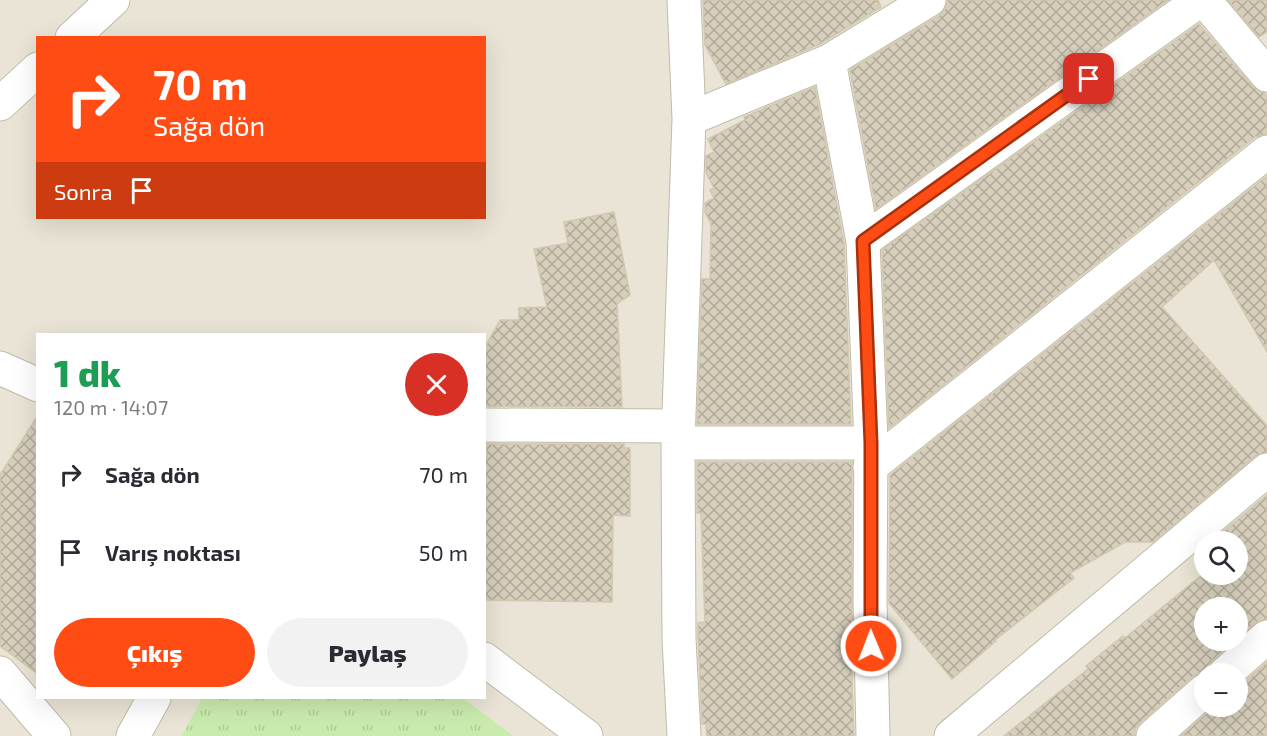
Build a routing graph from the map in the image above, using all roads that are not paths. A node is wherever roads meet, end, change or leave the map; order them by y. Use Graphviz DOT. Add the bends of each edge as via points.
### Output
graph roads {
  1 [pos="113,0"];
  2 [pos="684,0"];
  3 [pos="930,0"];
  4 [pos="1202,0"];
  5 [pos="901,8"];
  6 [pos="74,36"];
  7 [pos="829,61"];
  8 [pos="36,71"];
  9 [pos="1267,75"];
  10 [pos="0,104"];
  11 [pos="689,119"];
  12 [pos="1267,152"];
  13 [pos="863,241"];
  14 [pos="0,368"];
  15 [pos="36,384"];
  16 [pos="486,425"];
  17 [pos="678,435"];
  18 [pos="870,455"];
  19 [pos="1267,470"];
  20 [pos="1267,637"];
  21 [pos="486,661"];
  22 [pos="1237,663"];
  23 [pos="0,673"];
  24 [pos="153,699"];
  25 [pos="1194,700"];
  26 [pos="54,736"];
  27 [pos="133,736"];
  28 [pos="586,736"];
  29 [pos="684,736"];
  30 [pos="873,736"];
  31 [pos="951,736"];
  32 [pos="1153,736"];
  1 -- 6 [label="street"];
  2 -- 11 [label="street"];
  3 -- 5 [label="street"];
  4 -- 9 [label="street"];
  4 -- 13 [label="street"];
  5 -- 7 [label="street"];
  7 -- 11 [label="street"];
  7 -- 13 [label="street"];
  8 -- 10 [label="street"];
  11 -- 17 [label="street"];
  12 -- 18 [label="street"];
  13 -- 18 [label="street"];
  14 -- 15 [label="street"];
  16 -- 17 [label="street"];
  17 -- 18 [label="street"];
  17 -- 29 [label="street" via="679,639"];
  18 -- 30 [label="street"];
  19 -- 31 [label="street"];
  20 -- 22 [label="street"];
  21 -- 28 [label="street"];
  23 -- 26 [label="street"];
  24 -- 27 [label="street"];
  25 -- 32 [label="street"];
}
